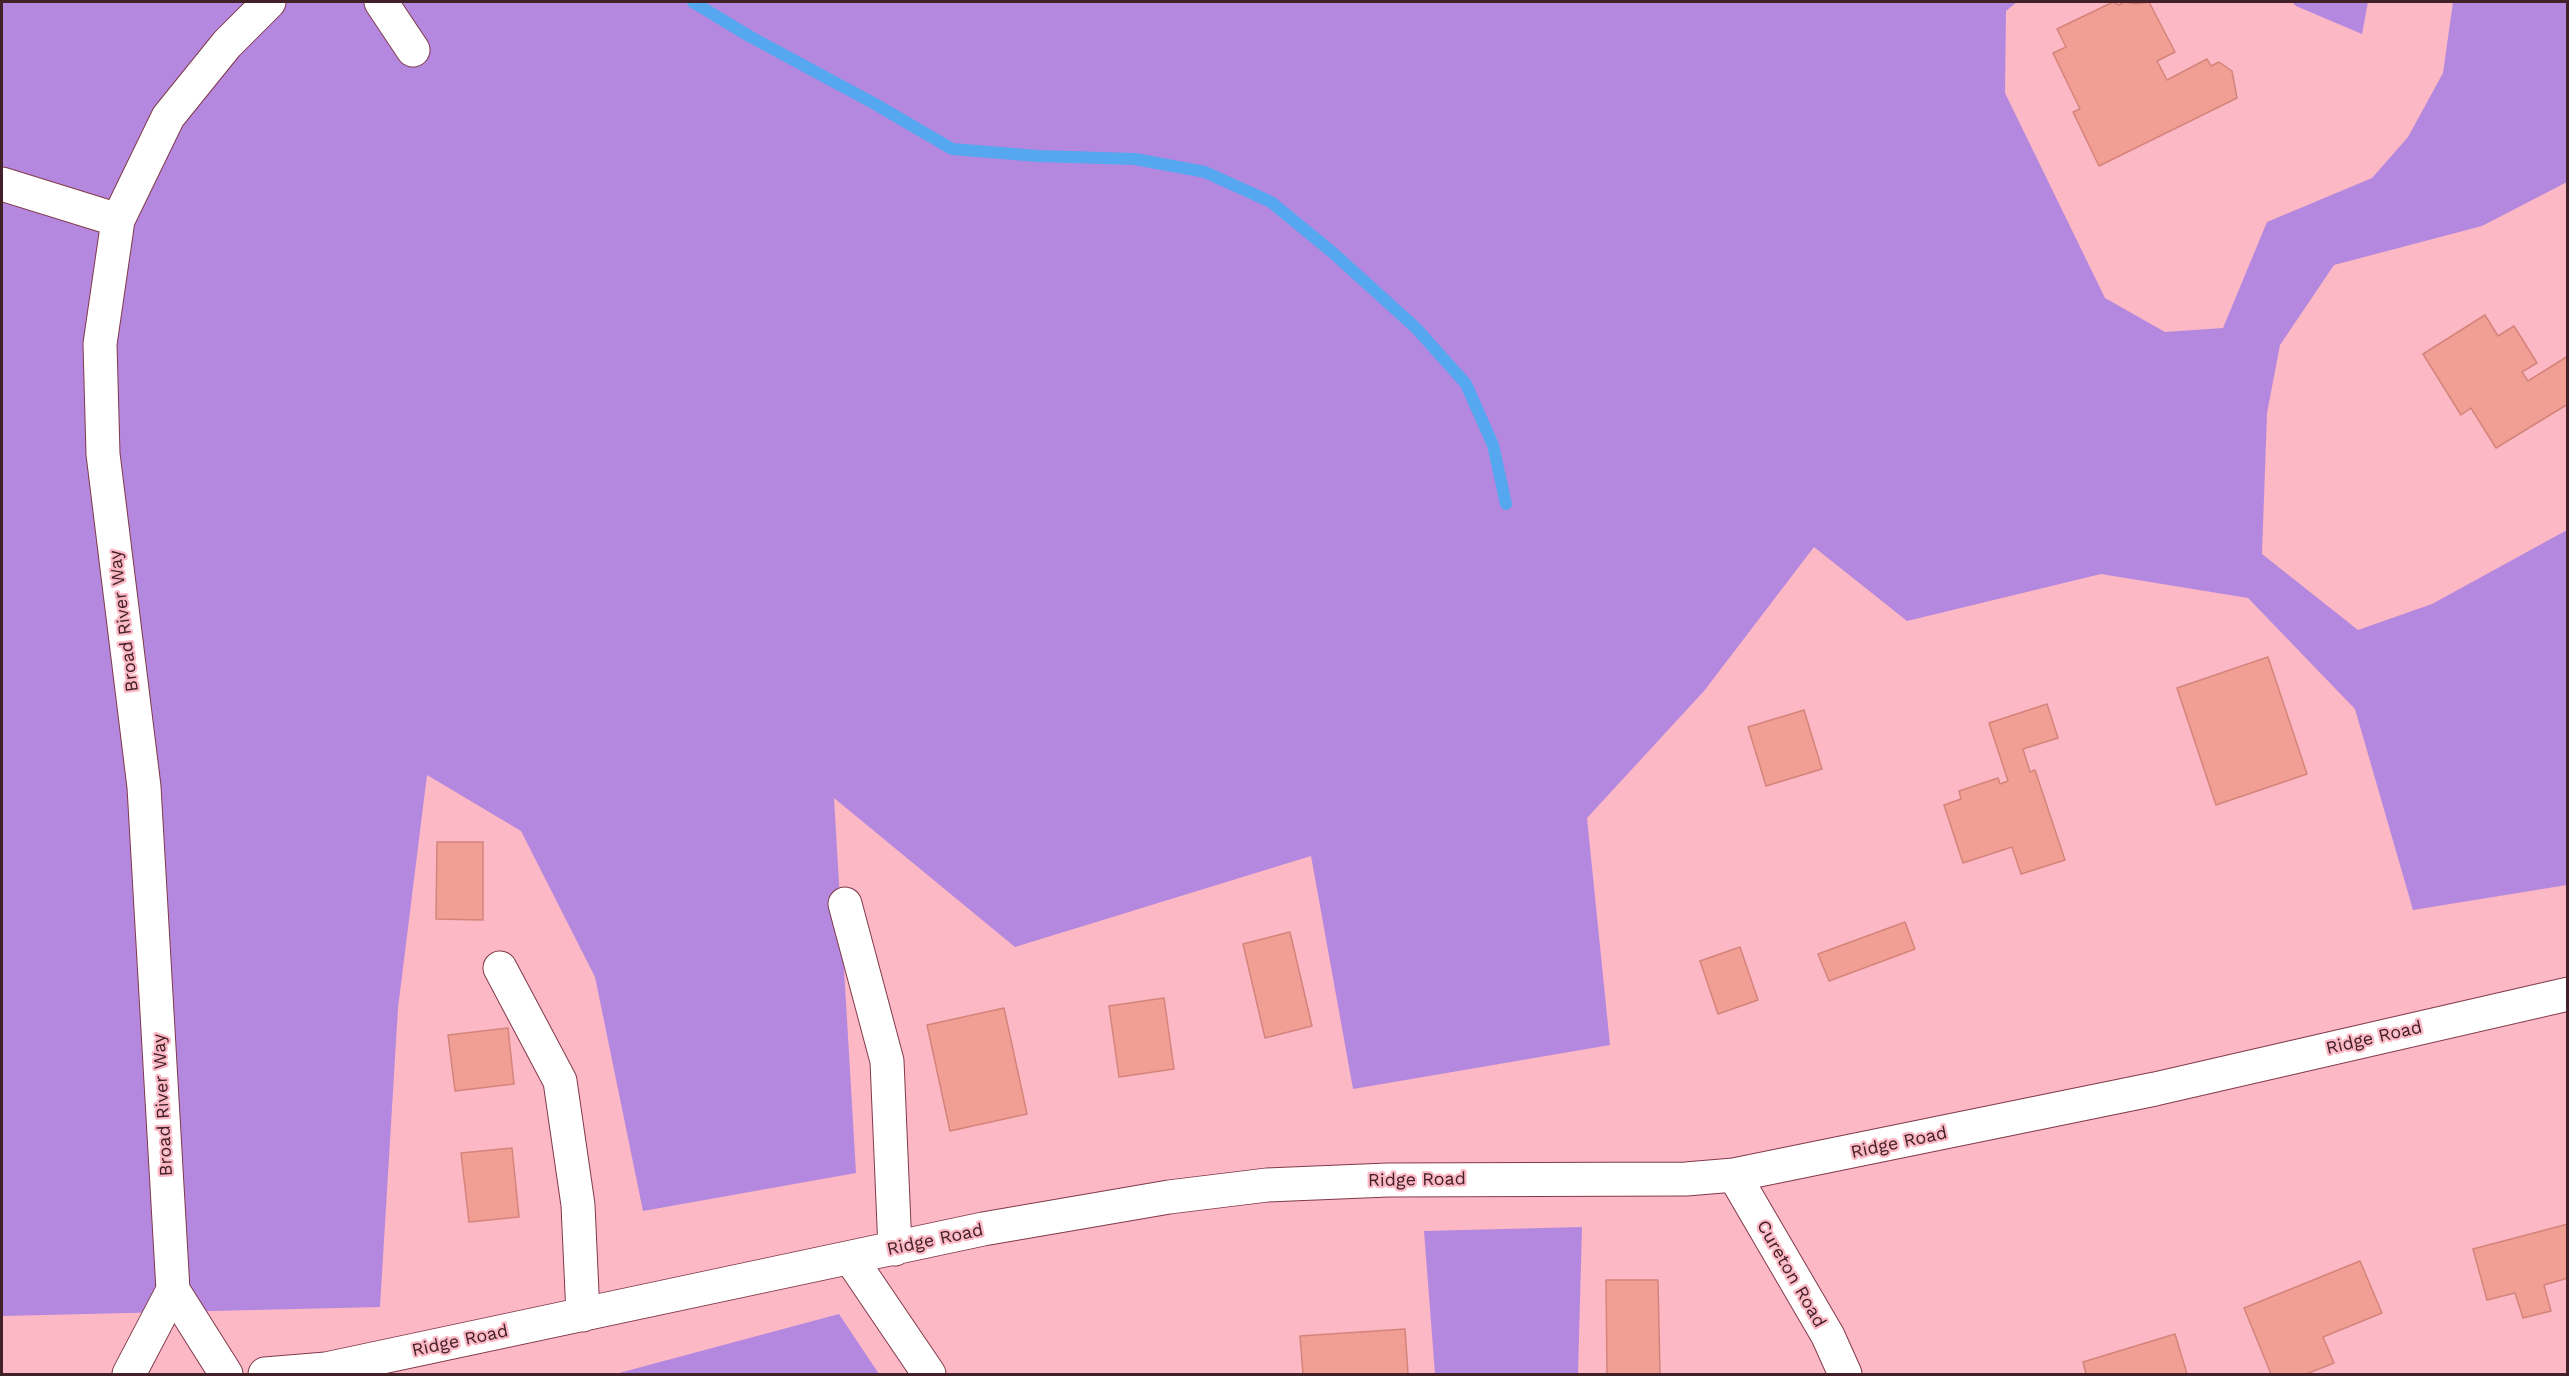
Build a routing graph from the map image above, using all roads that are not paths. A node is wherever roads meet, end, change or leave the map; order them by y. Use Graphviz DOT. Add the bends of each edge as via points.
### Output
graph roads {
  1 [pos="269,2"];
  2 [pos="381,2"];
  3 [pos="413,50"];
  4 [pos="2,184"];
  5 [pos="118,220"];
  6 [pos="845,904"];
  7 [pos="500,968"];
  8 [pos="2568,994"];
  9 [pos="1734,1175"];
  10 [pos="895,1249"];
  11 [pos="851,1259"];
  12 [pos="173,1290"];
  13 [pos="583,1315"];
  14 [pos="129,1374"];
  15 [pos="226,1374"];
  16 [pos="265,1374"];
  17 [pos="928,1374"];
  18 [pos="1845,1374"];
  1 -- 5 [label="street, Broad River Way" via="227,44 168,117"];
  2 -- 3 [label="street"];
  4 -- 5 [label="street"];
  5 -- 12 [label="street, Broad River Way" via="100,344 104,454 144,787"];
  6 -- 10 [label="street" via="887,1061"];
  7 -- 13 [label="street" via="560,1080 578,1206"];
  8 -- 9 [label="street, Ridge Road" via="2144,1091"];
  9 -- 10 [label="street, Ridge Road" via="1267,1185 1169,1197 983,1229"];
  9 -- 18 [label="street, Cureton Road" via="1828,1336"];
  10 -- 11 [label="street, Ridge Road"];
  11 -- 13 [label="street, Ridge Road"];
  11 -- 17 [label="street"];
  12 -- 14 [label="street"];
  12 -- 15 [label="street, Broad River Way"];
  13 -- 16 [label="street, Ridge Road" via="326,1369"];
}
